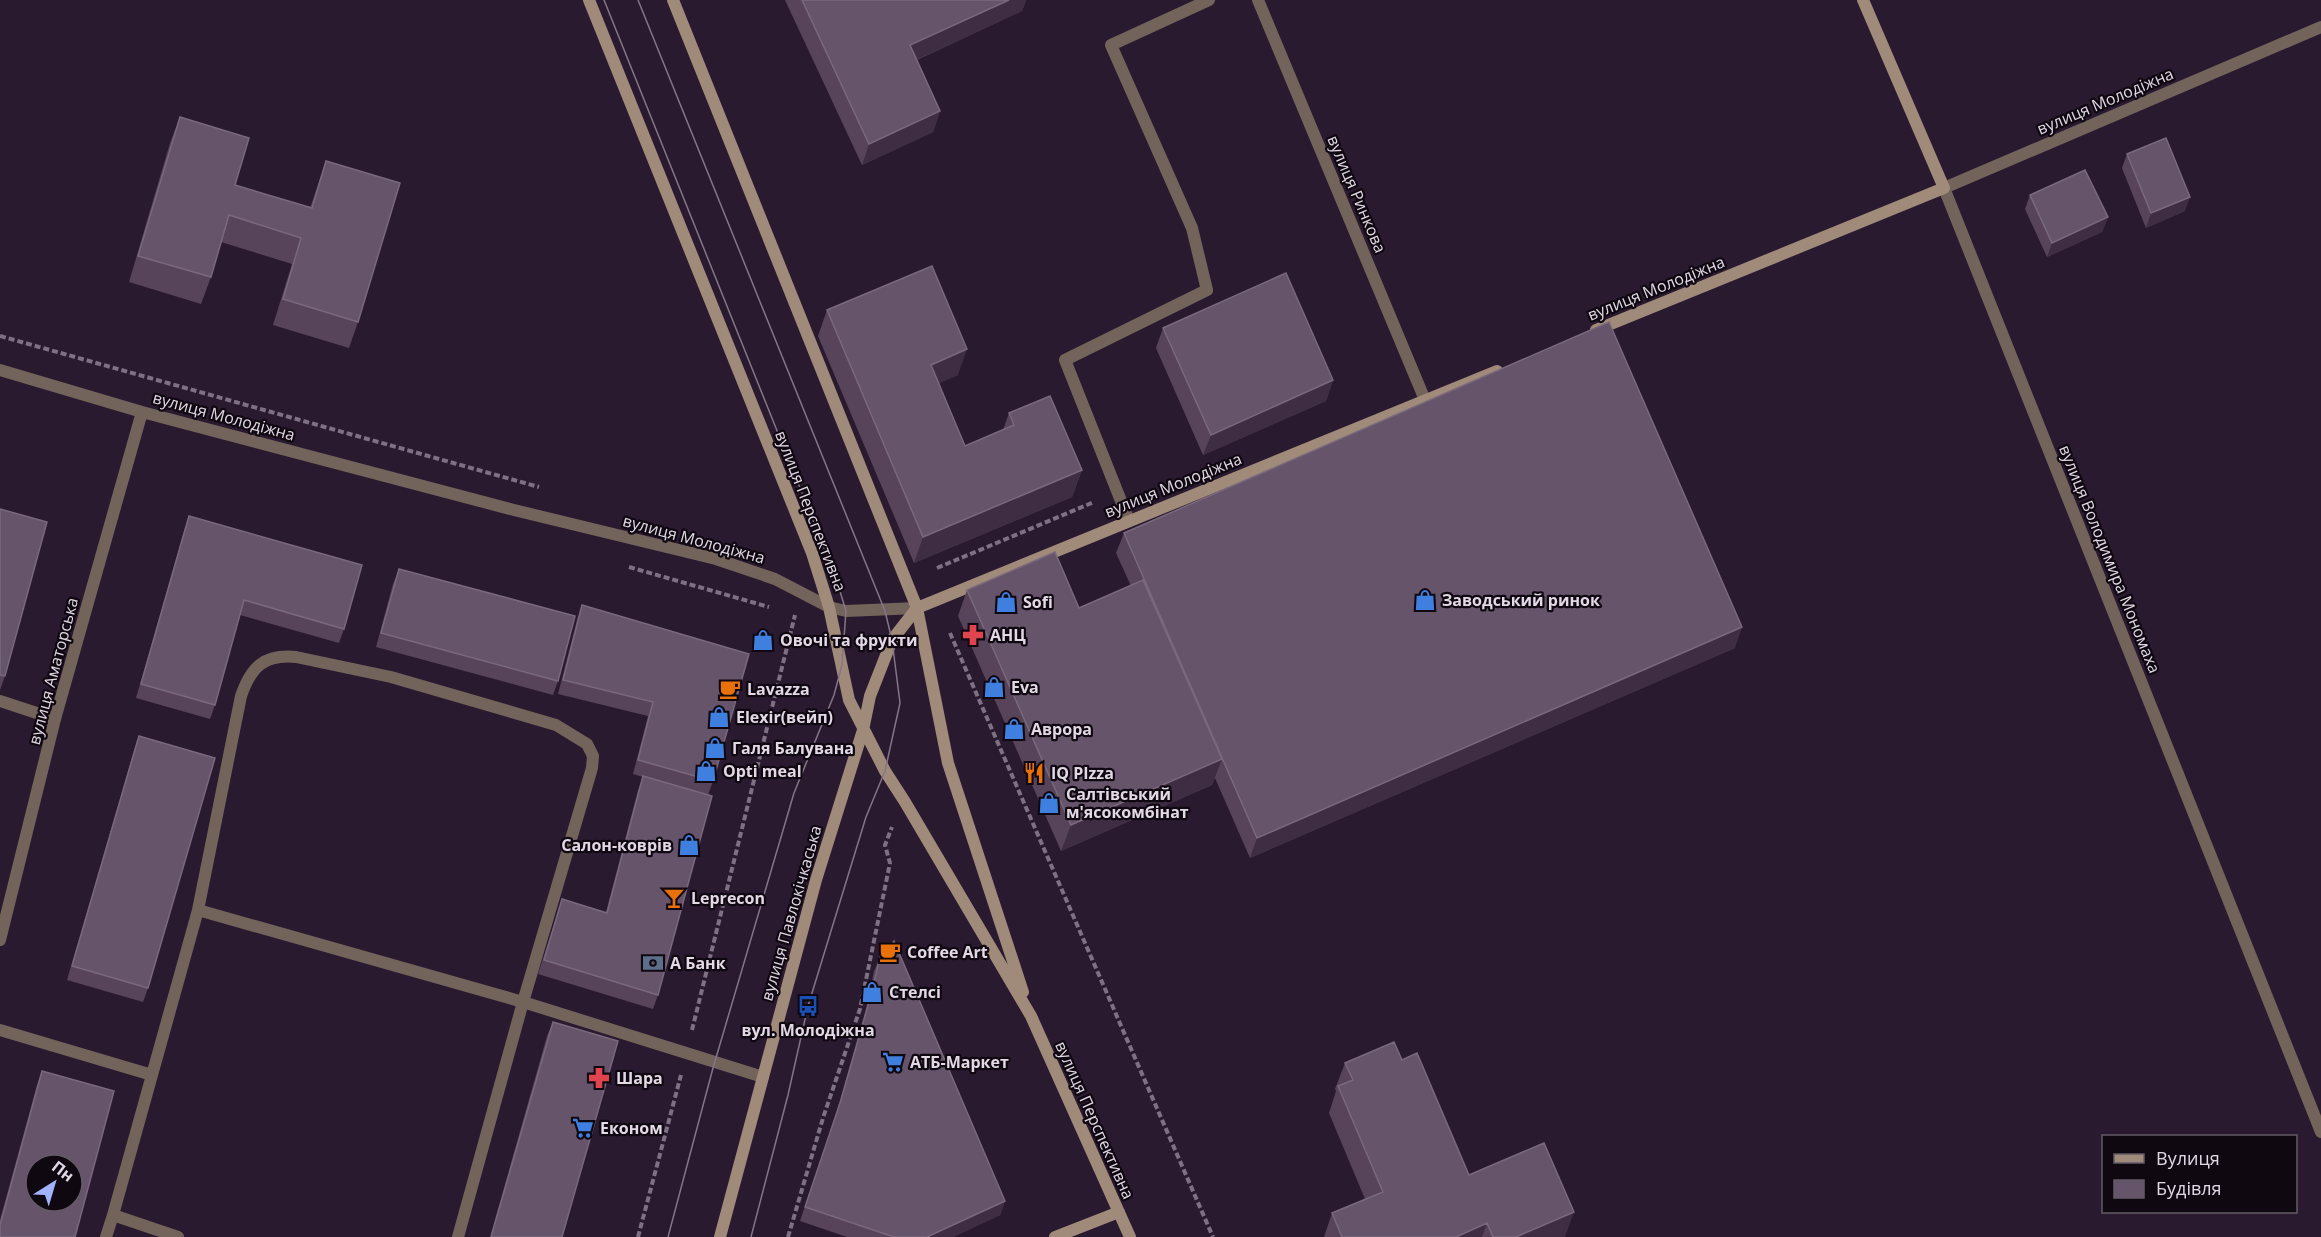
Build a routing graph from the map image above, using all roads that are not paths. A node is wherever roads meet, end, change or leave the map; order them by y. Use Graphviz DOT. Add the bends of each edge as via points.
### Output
graph roads {
  1 [pos="589,0"];
  2 [pos="673,0"];
  3 [pos="1209,0"];
  4 [pos="1258,0"];
  5 [pos="1863,0"];
  6 [pos="2321,27"];
  7 [pos="1944,189"];
  8 [pos="1580,337"];
  9 [pos="1514,364"];
  10 [pos="0,370"];
  11 [pos="1425,400"];
  12 [pos="142,412"];
  13 [pos="1129,521"];
  14 [pos="829,607"];
  15 [pos="916,608"];
  16 [pos="0,701"];
  17 [pos="56,718"];
  18 [pos="863,730"];
  19 [pos="198,910"];
  20 [pos="0,940"];
  21 [pos="523,1002"];
  22 [pos="1030,1016"];
  23 [pos="0,1030"];
  24 [pos="152,1075"];
  25 [pos="763,1077"];
  26 [pos="2321,1132"];
  27 [pos="1119,1212"];
  28 [pos="113,1215"];
  29 [pos="106,1237"];
  30 [pos="178,1237"];
  31 [pos="458,1237"];
  32 [pos="720,1237"];
  33 [pos="1055,1237"];
  34 [pos="1130,1237"];
  1 -- 14 [label="street, вулиця Перспективна" via="812,553"];
  2 -- 15 [label="street, вулиця Перспективна"];
  3 -- 13 [label="street" via="1112,45 1192,228 1206,290 1065,360"];
  4 -- 11 [label="street, вулиця Ринкова"];
  5 -- 7 [label="street, вулиця Володимира Мономаха"];
  6 -- 7 [label="street, вулиця Молодіжна"];
  7 -- 8 [label="street, вулиця Молодіжна"];
  7 -- 26 [label="street, вулиця Володимира Мономаха"];
  9 -- 11 [label="street, вулиця Молодіжна"];
  10 -- 12 [label="street, вулиця Молодіжна"];
  11 -- 13 [label="street, вулиця Молодіжна"];
  12 -- 14 [label="street, вулиця Молодіжна" via="716,559 775,579"];
  12 -- 17 [label="street, вулиця Аматорська"];
  13 -- 15 [label="street, вулиця Молодіжна"];
  14 -- 15 [label="street, вулиця Молодіжна" via="846,611"];
  14 -- 18 [label="street, вулиця Перспективна" via="849,700"];
  15 -- 18 [label="street, вулиця Павлокічкаська" via="892,640 870,696"];
  15 -- 22 [label="street, вулиця Перспективна" via="948,763"];
  16 -- 17 [label="street"];
  17 -- 20 [label="street, вулиця Аматорська"];
  18 -- 22 [label="street, вулиця Перспективна"];
  18 -- 25 [label="street, вулиця Павлокічкаська" via="816,880"];
  19 -- 21 [label="street"];
  19 -- 21 [label="street" via="241,696 256,667 281,656 391,677 556,725 587,744 593,756"];
  19 -- 24 [label="street"];
  21 -- 25 [label="street"];
  21 -- 31 [label="street"];
  22 -- 27 [label="street, вулиця Перспективна"];
  23 -- 24 [label="street"];
  24 -- 28 [label="street"];
  25 -- 32 [label="street, вулиця Павлокічкаська"];
  27 -- 33 [label="street"];
  27 -- 34 [label="street, вулиця Перспективна"];
  28 -- 29 [label="street"];
  28 -- 30 [label="street"];
}
